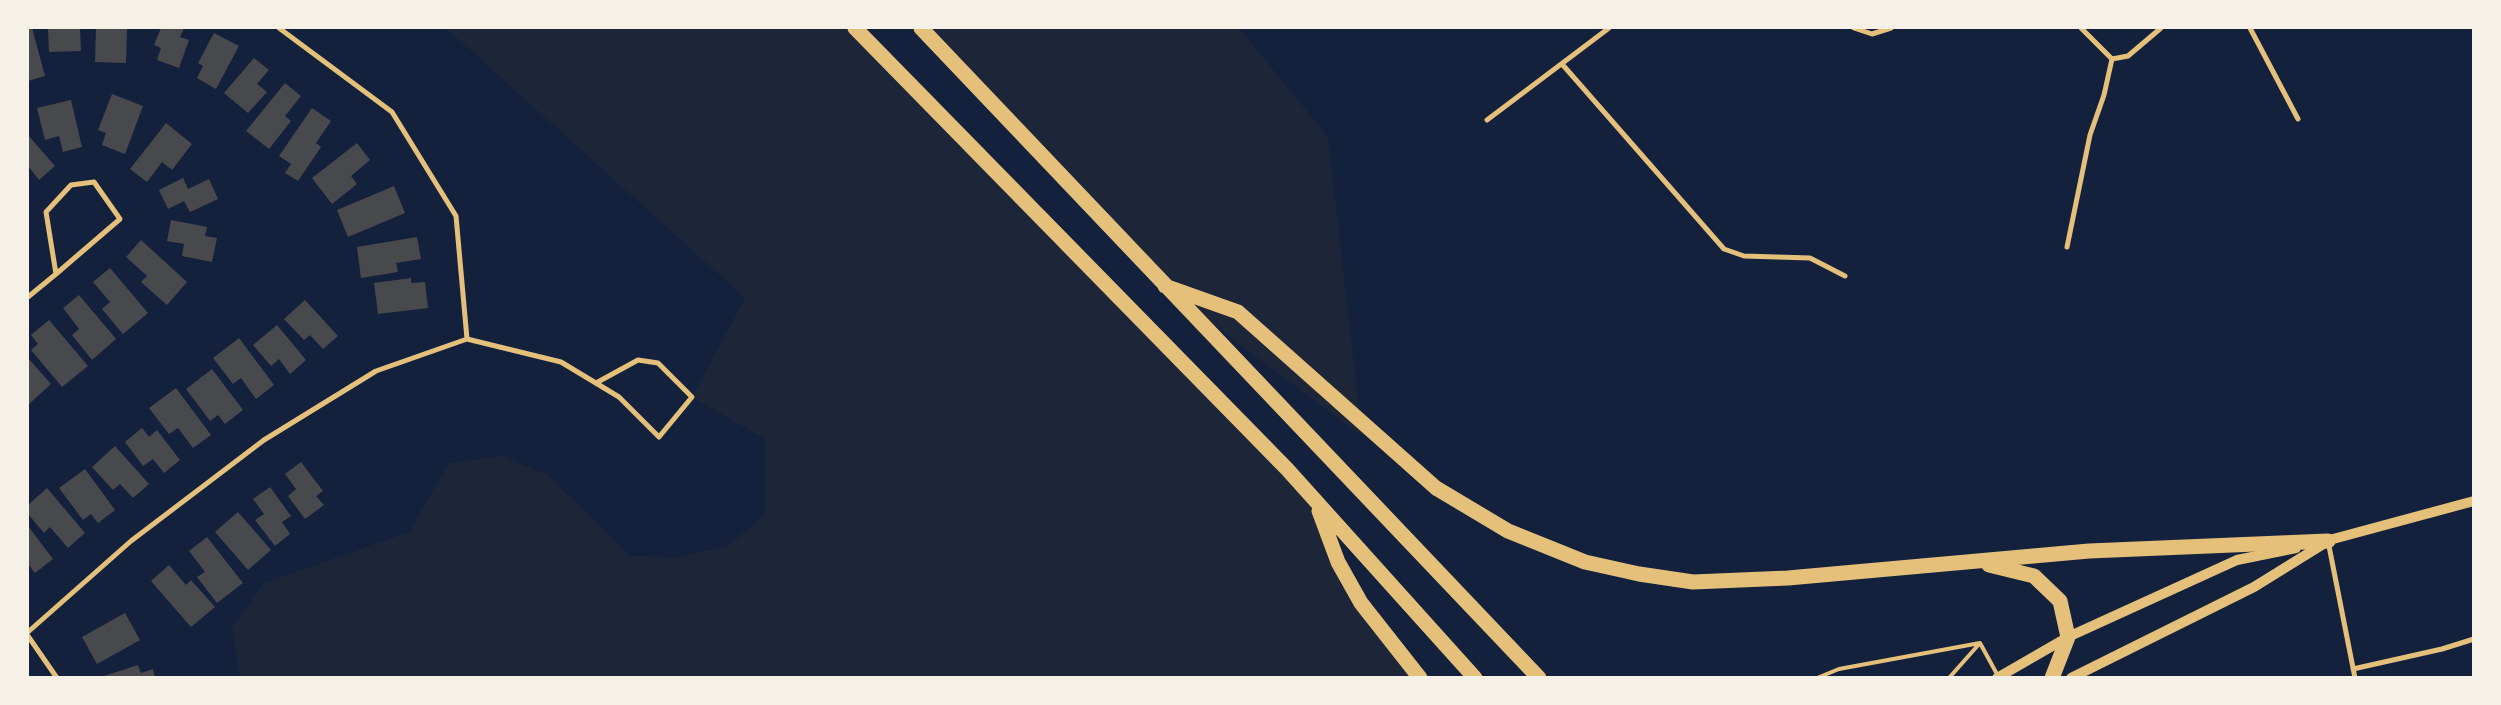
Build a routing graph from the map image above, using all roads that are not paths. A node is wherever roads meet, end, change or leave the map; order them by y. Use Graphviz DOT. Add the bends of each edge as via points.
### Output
graph roads {
  1 [pos="279,28"];
  2 [pos="855,28"];
  3 [pos="921,28"];
  4 [pos="1609,28"];
  5 [pos="1854,28"];
  6 [pos="1891,28"];
  7 [pos="2081,28"];
  8 [pos="2160,28"];
  9 [pos="2250,28"];
  10 [pos="2112,59"];
  11 [pos="1562,64"];
  12 [pos="1486,120"];
  13 [pos="2298,120"];
  14 [pos="2067,247"];
  15 [pos="56,274"];
  16 [pos="1846,276"];
  17 [pos="1165,286"];
  18 [pos="28,296"];
  19 [pos="467,339"];
  20 [pos="596,383"];
  21 [pos="2474,501"];
  22 [pos="1317,505"];
  23 [pos="2328,541"];
  24 [pos="1975,561"];
  25 [pos="28,632"];
  26 [pos="28,636"];
  27 [pos="2068,638"];
  28 [pos="2474,639"];
  29 [pos="1980,643"];
  30 [pos="2353,669"];
  31 [pos="1998,677"];
  32 [pos="57,678"];
  33 [pos="1420,678"];
  34 [pos="1475,678"];
  35 [pos="1539,678"];
  36 [pos="1817,678"];
  37 [pos="1949,678"];
  38 [pos="2052,678"];
  39 [pos="2071,678"];
  40 [pos="2355,678"];
  1 -- 19 [label="street" via="392,112 456,216"];
  2 -- 22 [label="highway" via="1286,469"];
  3 -- 17 [label="highway"];
  4 -- 11 [label="street"];
  5 -- 6 [label="street" via="1872,34"];
  7 -- 10 [label="street"];
  8 -- 10 [label="street" via="2128,56"];
  9 -- 13 [label="street"];
  10 -- 14 [label="street" via="2090,135"];
  11 -- 12 [label="street"];
  11 -- 16 [label="street" via="1724,249 1744,256 1810,258"];
  15 -- 15 [label="street" via="120,219 94,182 71,185 46,212"];
  15 -- 18 [label="street"];
  17 -- 24 [label="highway" via="1238,312 1436,488 1508,531 1585,562 1693,582 1788,578"];
  17 -- 35 [label="highway"];
  19 -- 20 [label="street" via="561,362"];
  19 -- 25 [label="street" via="376,371 264,440 131,541"];
  20 -- 20 [label="street" via="618,397 659,437 692,396 658,363 638,360"];
  21 -- 23 [label="main road"];
  22 -- 33 [label="highway" via="1338,562 1362,603"];
  22 -- 34 [label="highway"];
  23 -- 24 [label="highway" via="2089,551"];
  23 -- 27 [label="main road" via="2237,560"];
  23 -- 30 [label="street"];
  23 -- 39 [label="main road" via="2254,587"];
  24 -- 27 [label="highway" via="2034,576 2060,601"];
  26 -- 32 [label="street"];
  27 -- 31 [label="main road"];
  27 -- 38 [label="highway"];
  28 -- 30 [label="street"];
  29 -- 31 [label="lane"];
  29 -- 36 [label="lane" via="1839,669"];
  29 -- 37 [label="lane"];
  30 -- 40 [label="street"];
}
